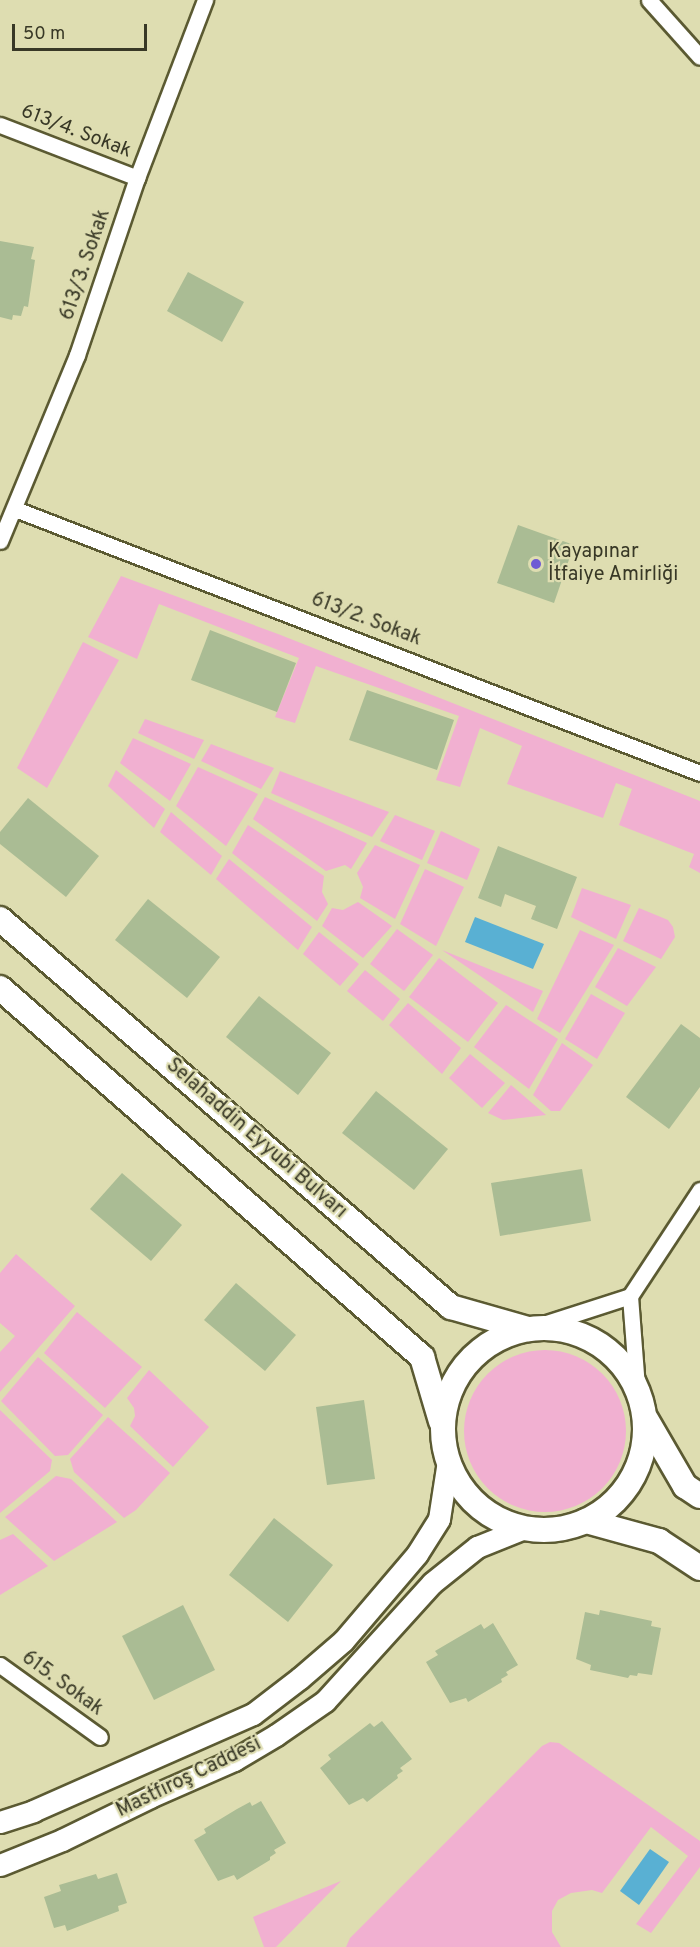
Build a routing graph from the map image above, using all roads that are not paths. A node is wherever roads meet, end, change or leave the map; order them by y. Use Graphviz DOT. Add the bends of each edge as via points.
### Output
graph roads {
  1 [pos="205,0"];
  2 [pos="649,0"];
  3 [pos="700,57"];
  4 [pos="0,125"];
  5 [pos="137,178"];
  6 [pos="15,509"];
  7 [pos="0,541"];
  8 [pos="700,773"];
  9 [pos="0,919"];
  10 [pos="0,988"];
  11 [pos="700,1190"];
  12 [pos="630,1296"];
  13 [pos="528,1329"];
  14 [pos="638,1388"];
  15 [pos="646,1419"];
  16 [pos="442,1426"];
  17 [pos="448,1461"];
  18 [pos="700,1496"];
  19 [pos="586,1521"];
  20 [pos="524,1528"];
  21 [pos="700,1568"];
  22 [pos="0,1665"];
  23 [pos="100,1737"];
  24 [pos="0,1822"];
  25 [pos="0,1865"];
  1 -- 5 [label="street, 613/3. Sokak"];
  2 -- 3 [label="street"];
  4 -- 5 [label="street, 613/4. Sokak"];
  5 -- 6 [label="street, 613/3. Sokak" via="77,355"];
  6 -- 7 [label="street, 613/3. Sokak"];
  6 -- 8 [label="street, 613/2. Sokak"];
  9 -- 13 [label="main road, Selahaddin Eyyubi Bulvarı" via="451,1307"];
  10 -- 16 [label="main road" via="422,1357"];
  11 -- 12 [label="street"];
  12 -- 13 [label="street"];
  12 -- 14 [label="street"];
  13 -- 14 [label="main road" via="563,1329 596,1341 620,1361"];
  13 -- 16 [label="main road" via="495,1340 467,1362 449,1392"];
  14 -- 15 [label="main road"];
  15 -- 18 [label="main road" via="685,1486"];
  15 -- 19 [label="main road" via="644,1450 633,1480 613,1504"];
  16 -- 17 [label="main road"];
  17 -- 20 [label="main road" via="473,1500 491,1515"];
  17 -- 24 [label="main road, Mastfıroş Caddesi" via="439,1518 417,1554 343,1641 300,1678 253,1714"];
  19 -- 20 [label="main road" via="555,1530"];
  19 -- 21 [label="main road" via="659,1541"];
  20 -- 25 [label="main road, Mastfıroş Caddesi" via="477,1547 432,1583 325,1701 276,1735 234,1760"];
  22 -- 23 [label="street, 615. Sokak"];
}
